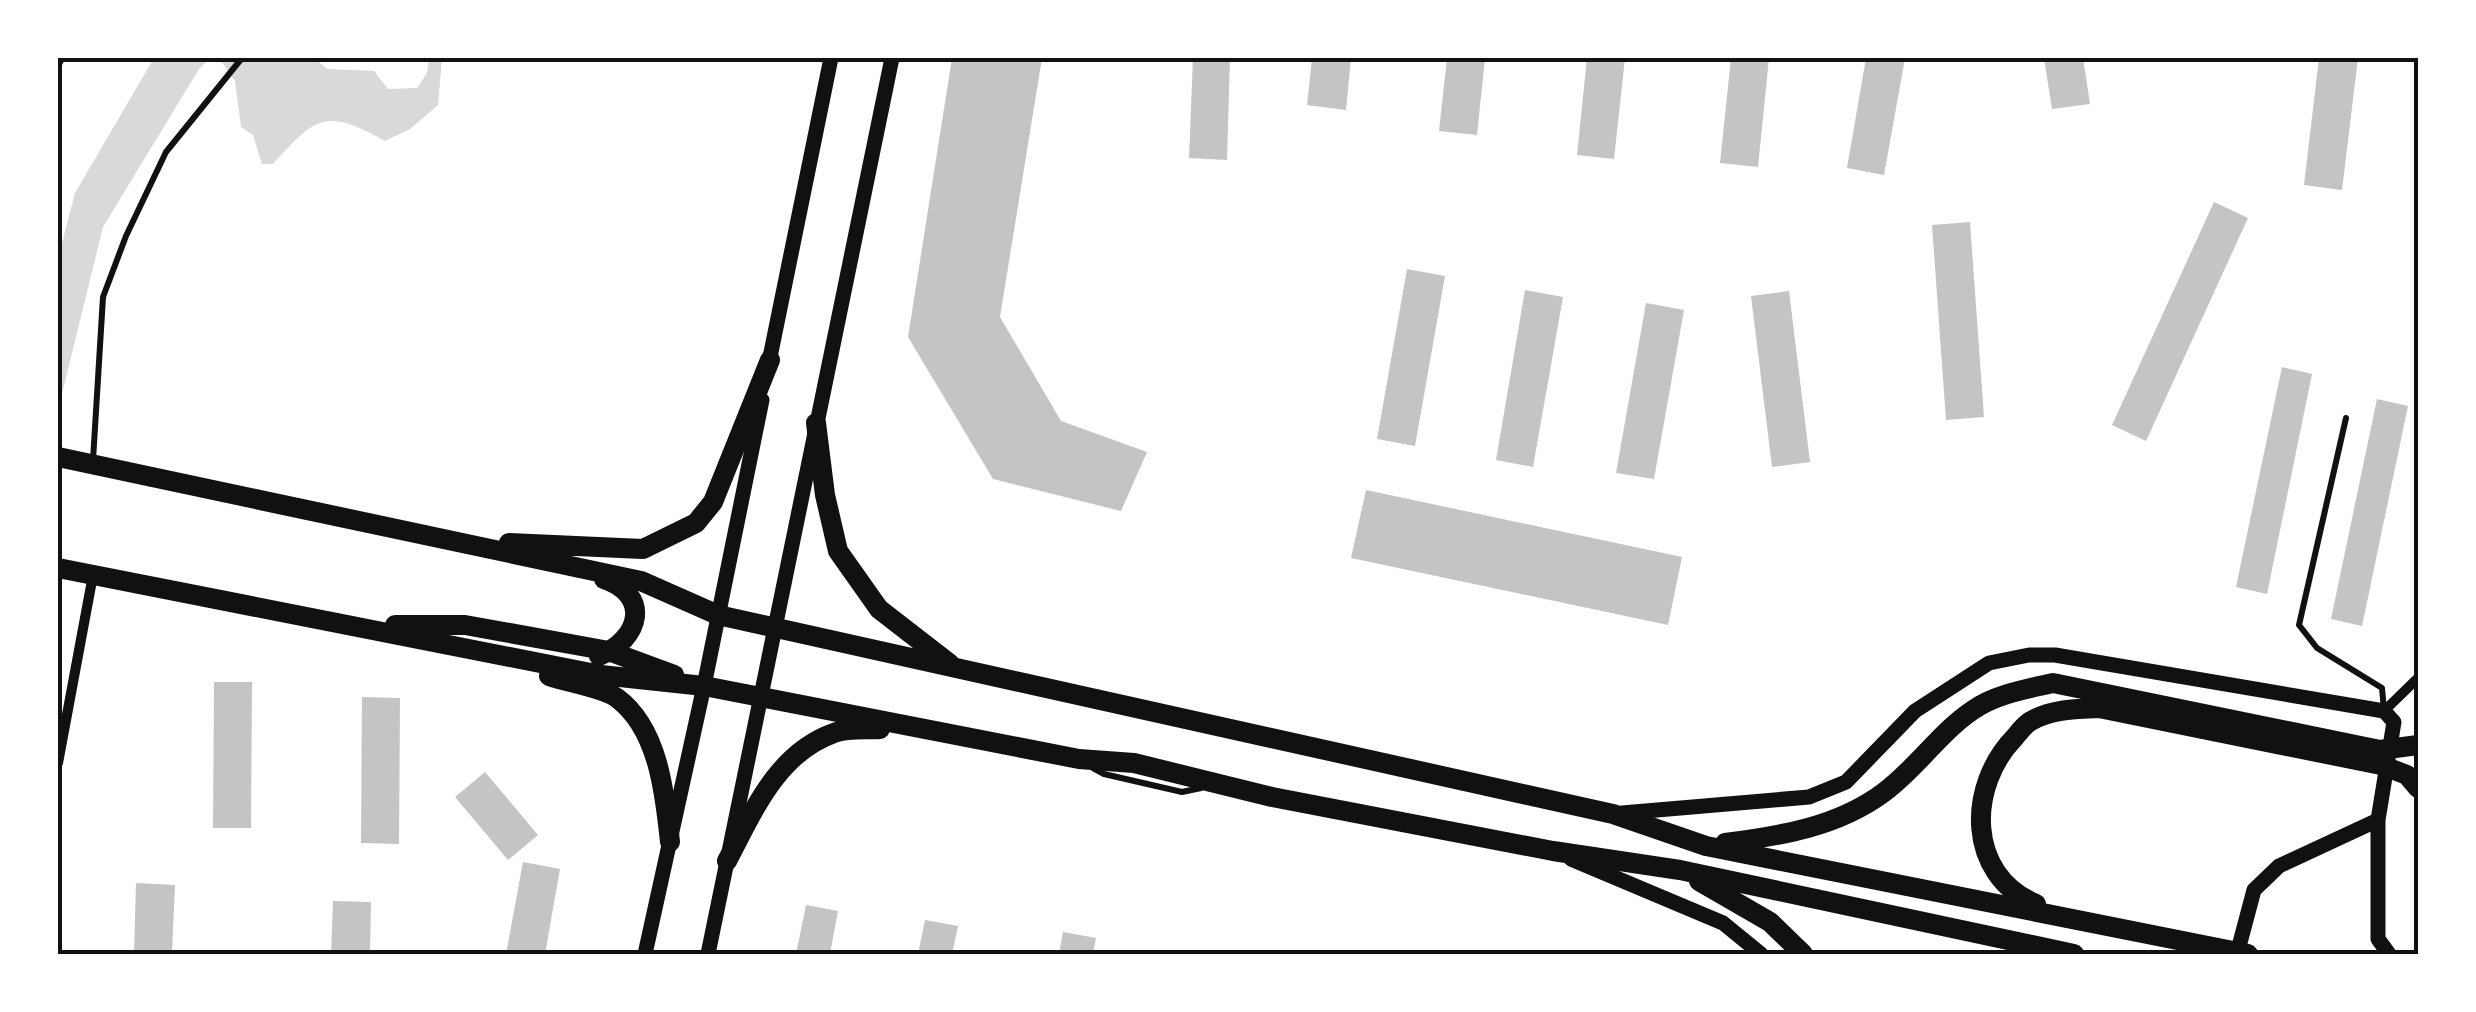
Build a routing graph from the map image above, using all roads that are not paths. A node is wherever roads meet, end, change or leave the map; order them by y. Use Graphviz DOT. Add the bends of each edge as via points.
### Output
graph roads {
  1 [pos="242,58"];
  2 [pos="830,58"];
  3 [pos="892,58"];
  4 [pos="770,360"];
  5 [pos="2346,418"];
  6 [pos="816,423"];
  7 [pos="62,458"];
  8 [pos="92,466"];
  9 [pos="448,541"];
  10 [pos="556,564"];
  11 [pos="58,568"];
  12 [pos="94,575"];
  13 [pos="718,615"];
  14 [pos="348,625"];
  15 [pos="774,628"];
  16 [pos="437,643"];
  17 [pos="609,652"];
  18 [pos="538,662"];
  19 [pos="956,668"];
  20 [pos="2418,678"];
  21 [pos="704,686"];
  22 [pos="760,698"];
  23 [pos="2384,711"];
  24 [pos="912,727"];
  25 [pos="2418,745"];
  26 [pos="2380,758"];
  27 [pos="58,763"];
  28 [pos="2413,781"];
  29 [pos="1613,814"];
  30 [pos="2378,820"];
  31 [pos="670,842"];
  32 [pos="1706,846"];
  33 [pos="1554,851"];
  34 [pos="727,861"];
  35 [pos="1680,870"];
  36 [pos="2070,918"];
  37 [pos="2245,946"];
  38 [pos="2041,948"];
  39 [pos="644,954"];
  40 [pos="708,954"];
  41 [pos="1761,954"];
  42 [pos="1803,954"];
  43 [pos="2008,954"];
  44 [pos="2074,954"];
  45 [pos="2237,954"];
  46 [pos="2389,954"];
  1 -- 8 [label="lane" via="166,152 103,298"];
  2 -- 4 [label="street"];
  3 -- 6 [label="street"];
  4 -- 9 [label="main road" via="713,502 696,523 643,549"];
  4 -- 13 [label="street"];
  5 -- 23 [label="lane" via="2299,624 2317,648 2382,688"];
  6 -- 15 [label="street"];
  6 -- 19 [label="main road" via="838,551 879,610"];
  7 -- 8 [label="main road"];
  8 -- 9 [label="main road"];
  9 -- 10 [label="main road"];
  10 -- 13 [label="main road" via="641,582"];
  10 -- 17 [label="main road" via="622,586 636,607 628,636"];
  11 -- 12 [label="main road"];
  12 -- 14 [label="main road"];
  12 -- 27 [label="street"];
  13 -- 15 [label="main road"];
  13 -- 21 [label="street"];
  14 -- 16 [label="main road"];
  14 -- 17 [label="main road" via="464,625"];
  15 -- 19 [label="main road"];
  15 -- 22 [label="street"];
  16 -- 18 [label="main road"];
  16 -- 31 [label="main road" via="616,696 641,727 663,777"];
  17 -- 18 [label="main road" via="590,660"];
  17 -- 21 [label="main road"];
  18 -- 21 [label="main road"];
  19 -- 29 [label="main road"];
  20 -- 23 [label="street"];
  21 -- 22 [label="main road"];
  21 -- 31 [label="street"];
  22 -- 24 [label="main road"];
  22 -- 34 [label="street"];
  23 -- 29 [label="street" via="2029,655 1989,663 1915,711 1846,782 1809,797"];
  23 -- 30 [label="street" via="2394,722"];
  24 -- 33 [label="main road" via="1079,760 1134,763"];
  24 -- 34 [label="main road" via="836,732 808,746 770,780"];
  25 -- 26 [label="main road"];
  26 -- 28 [label="main road"];
  26 -- 32 [label="main road" via="2053,684 1974,709 1882,794 1830,822"];
  26 -- 36 [label="main road" via="2099,708 2065,709 2030,721 2000,752 1983,785 1980,836 1996,876 2022,898"];
  29 -- 32 [label="main road"];
  30 -- 37 [label="street" via="2279,866 2254,890"];
  30 -- 46 [label="street" via="2378,940"];
  31 -- 39 [label="street"];
  32 -- 36 [label="main road"];
  33 -- 35 [label="main road"];
  33 -- 41 [label="street" via="1724,923"];
  34 -- 40 [label="street"];
  35 -- 38 [label="main road"];
  35 -- 42 [label="main road" via="1770,922"];
  36 -- 37 [label="main road"];
  37 -- 45 [label="street"];
  38 -- 43 [label="main road"];
  38 -- 44 [label="main road"];
}
